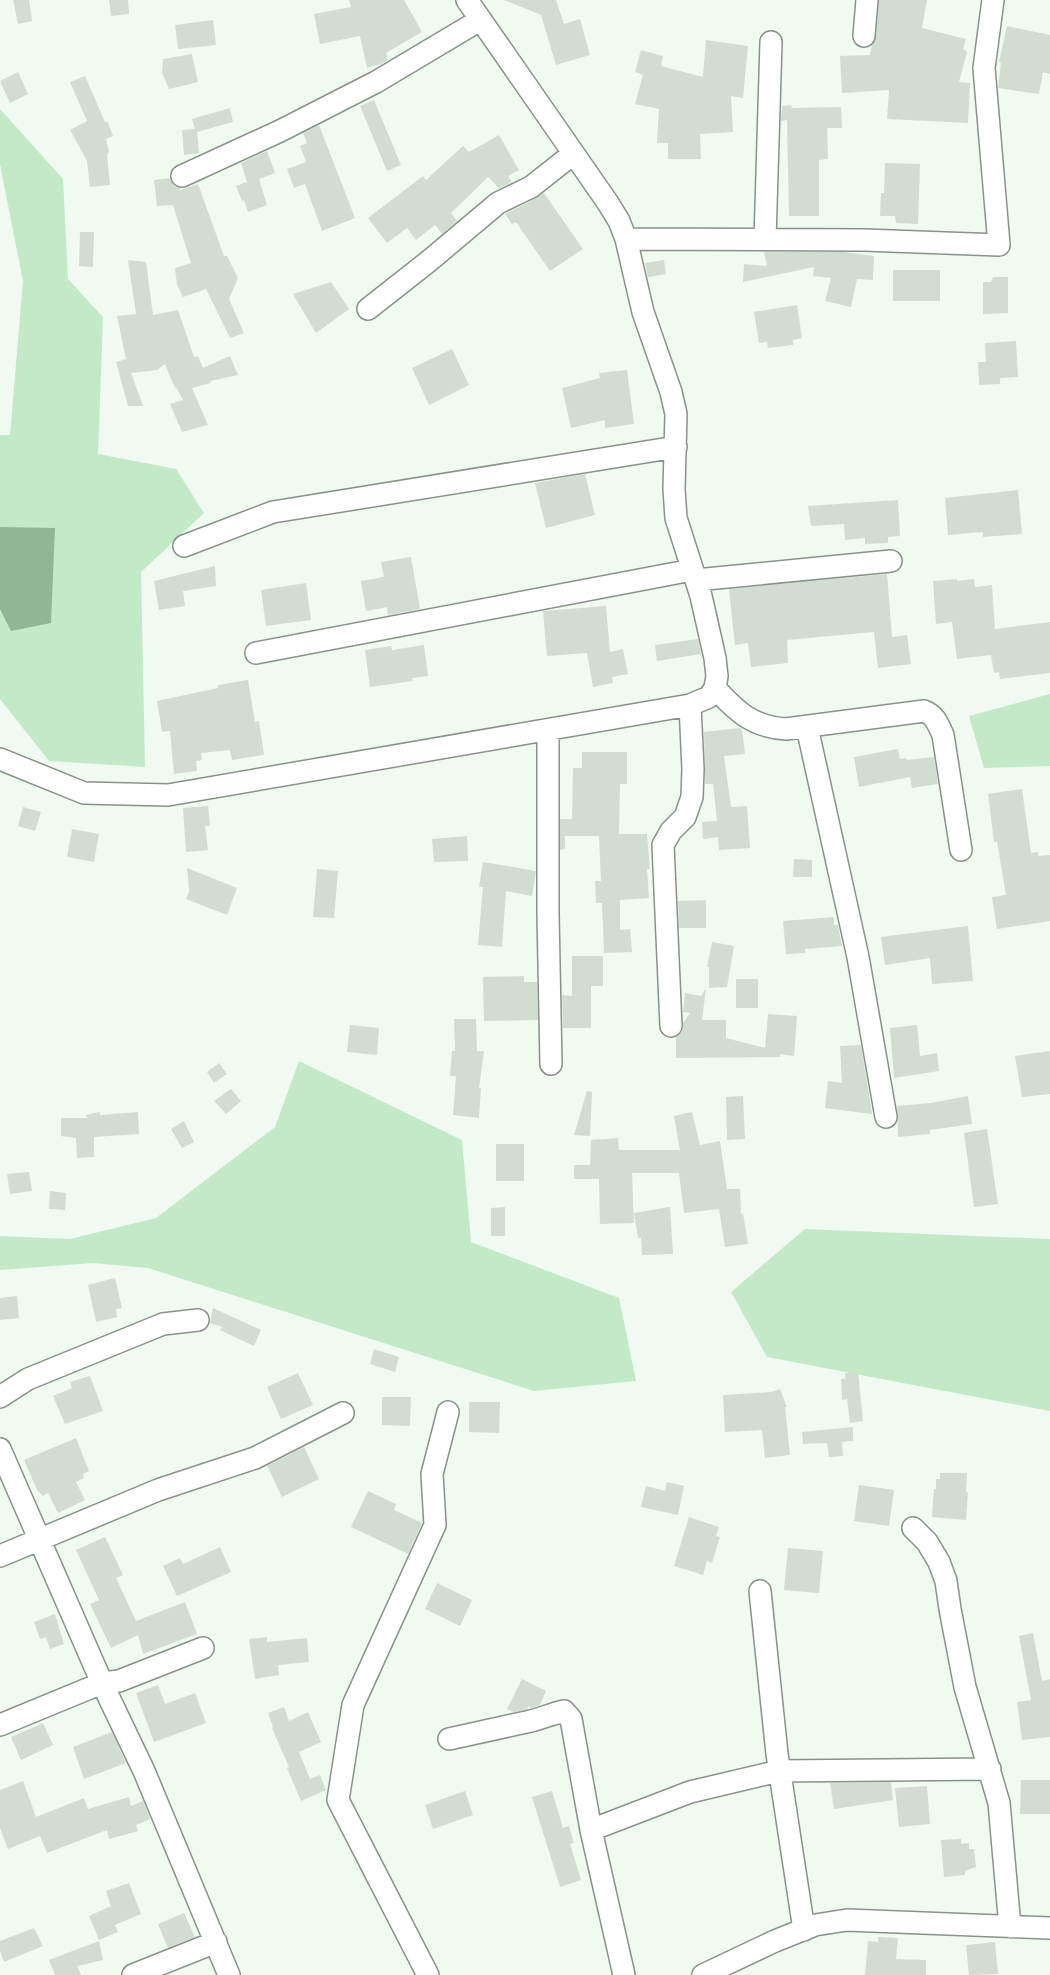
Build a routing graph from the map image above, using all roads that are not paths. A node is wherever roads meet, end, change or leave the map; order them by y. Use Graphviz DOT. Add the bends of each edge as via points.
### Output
graph roads {
  1 [pos="467,0"];
  2 [pos="867,0"];
  3 [pos="994,0"];
  4 [pos="480,20"];
  5 [pos="864,36"];
  6 [pos="771,42"];
  7 [pos="573,154"];
  8 [pos="182,176"];
  9 [pos="626,239"];
  10 [pos="765,239"];
  11 [pos="368,309"];
  12 [pos="676,447"];
  13 [pos="184,546"];
  14 [pos="891,561"];
  15 [pos="694,575"];
  16 [pos="256,653"];
  17 [pos="715,688"];
  18 [pos="690,705"];
  19 [pos="807,727"];
  20 [pos="548,730"];
  21 [pos="0,758"];
  22 [pos="962,850"];
  23 [pos="671,1026"];
  24 [pos="551,1064"];
  25 [pos="886,1117"];
  26 [pos="198,1320"];
  27 [pos="0,1397"];
  28 [pos="343,1412"];
  29 [pos="448,1412"];
  30 [pos="0,1449"];
  31 [pos="913,1528"];
  32 [pos="38,1539"];
  33 [pos="0,1556"];
  34 [pos="760,1591"];
  35 [pos="203,1648"];
  36 [pos="102,1683"];
  37 [pos="0,1725"];
  38 [pos="449,1739"];
  39 [pos="990,1769"];
  40 [pos="779,1771"];
  41 [pos="591,1830"];
  42 [pos="1010,1926"];
  43 [pos="1050,1928"];
  44 [pos="804,1930"];
  45 [pos="216,1942"];
  46 [pos="133,1975"];
  47 [pos="229,1975"];
  48 [pos="428,1975"];
  49 [pos="624,1975"];
  50 [pos="703,1975"];
  1 -- 4 [label="street"];
  2 -- 5 [label="street"];
  3 -- 10 [label="street" via="984,68 999,245"];
  4 -- 7 [label="street"];
  4 -- 8 [label="street" via="376,82"];
  6 -- 10 [label="street"];
  7 -- 9 [label="street" via="608,203"];
  7 -- 11 [label="street" via="531,187 498,203"];
  9 -- 10 [label="street"];
  9 -- 12 [label="street" via="643,312 671,392 676,414"];
  12 -- 13 [label="street" via="273,512"];
  12 -- 15 [label="street" via="676,518"];
  14 -- 15 [label="street"];
  15 -- 16 [label="street"];
  15 -- 17 [label="street" via="715,658"];
  17 -- 18 [label="street" via="709,697"];
  17 -- 19 [label="street" via="732,707 768,728"];
  18 -- 20 [label="street"];
  18 -- 23 [label="street" via="692,797 685,817 663,845"];
  19 -- 22 [label="street" via="924,711 930,714 943,735"];
  19 -- 25 [label="street" via="858,957"];
  20 -- 21 [label="street" via="168,795 84,793"];
  20 -- 24 [label="street"];
  26 -- 27 [label="street" via="163,1324 28,1379"];
  28 -- 32 [label="street" via="254,1458 158,1490"];
  29 -- 48 [label="street" via="432,1474 435,1525 353,1705 338,1800"];
  30 -- 32 [label="street"];
  31 -- 39 [label="street" via="927,1542 946,1582 965,1687"];
  32 -- 33 [label="street"];
  32 -- 36 [label="street"];
  34 -- 40 [label="street"];
  35 -- 36 [label="street" via="120,1681"];
  36 -- 37 [label="street"];
  36 -- 45 [label="street" via="144,1771"];
  38 -- 41 [label="street" via="564,1711 571,1719"];
  39 -- 40 [label="street"];
  39 -- 42 [label="street" via="999,1803"];
  40 -- 41 [label="street" via="690,1792"];
  40 -- 44 [label="street"];
  41 -- 49 [label="street"];
  42 -- 43 [label="street"];
  42 -- 44 [label="street" via="847,1920"];
  44 -- 50 [label="street"];
  45 -- 46 [label="street"];
  45 -- 47 [label="street"];
}
